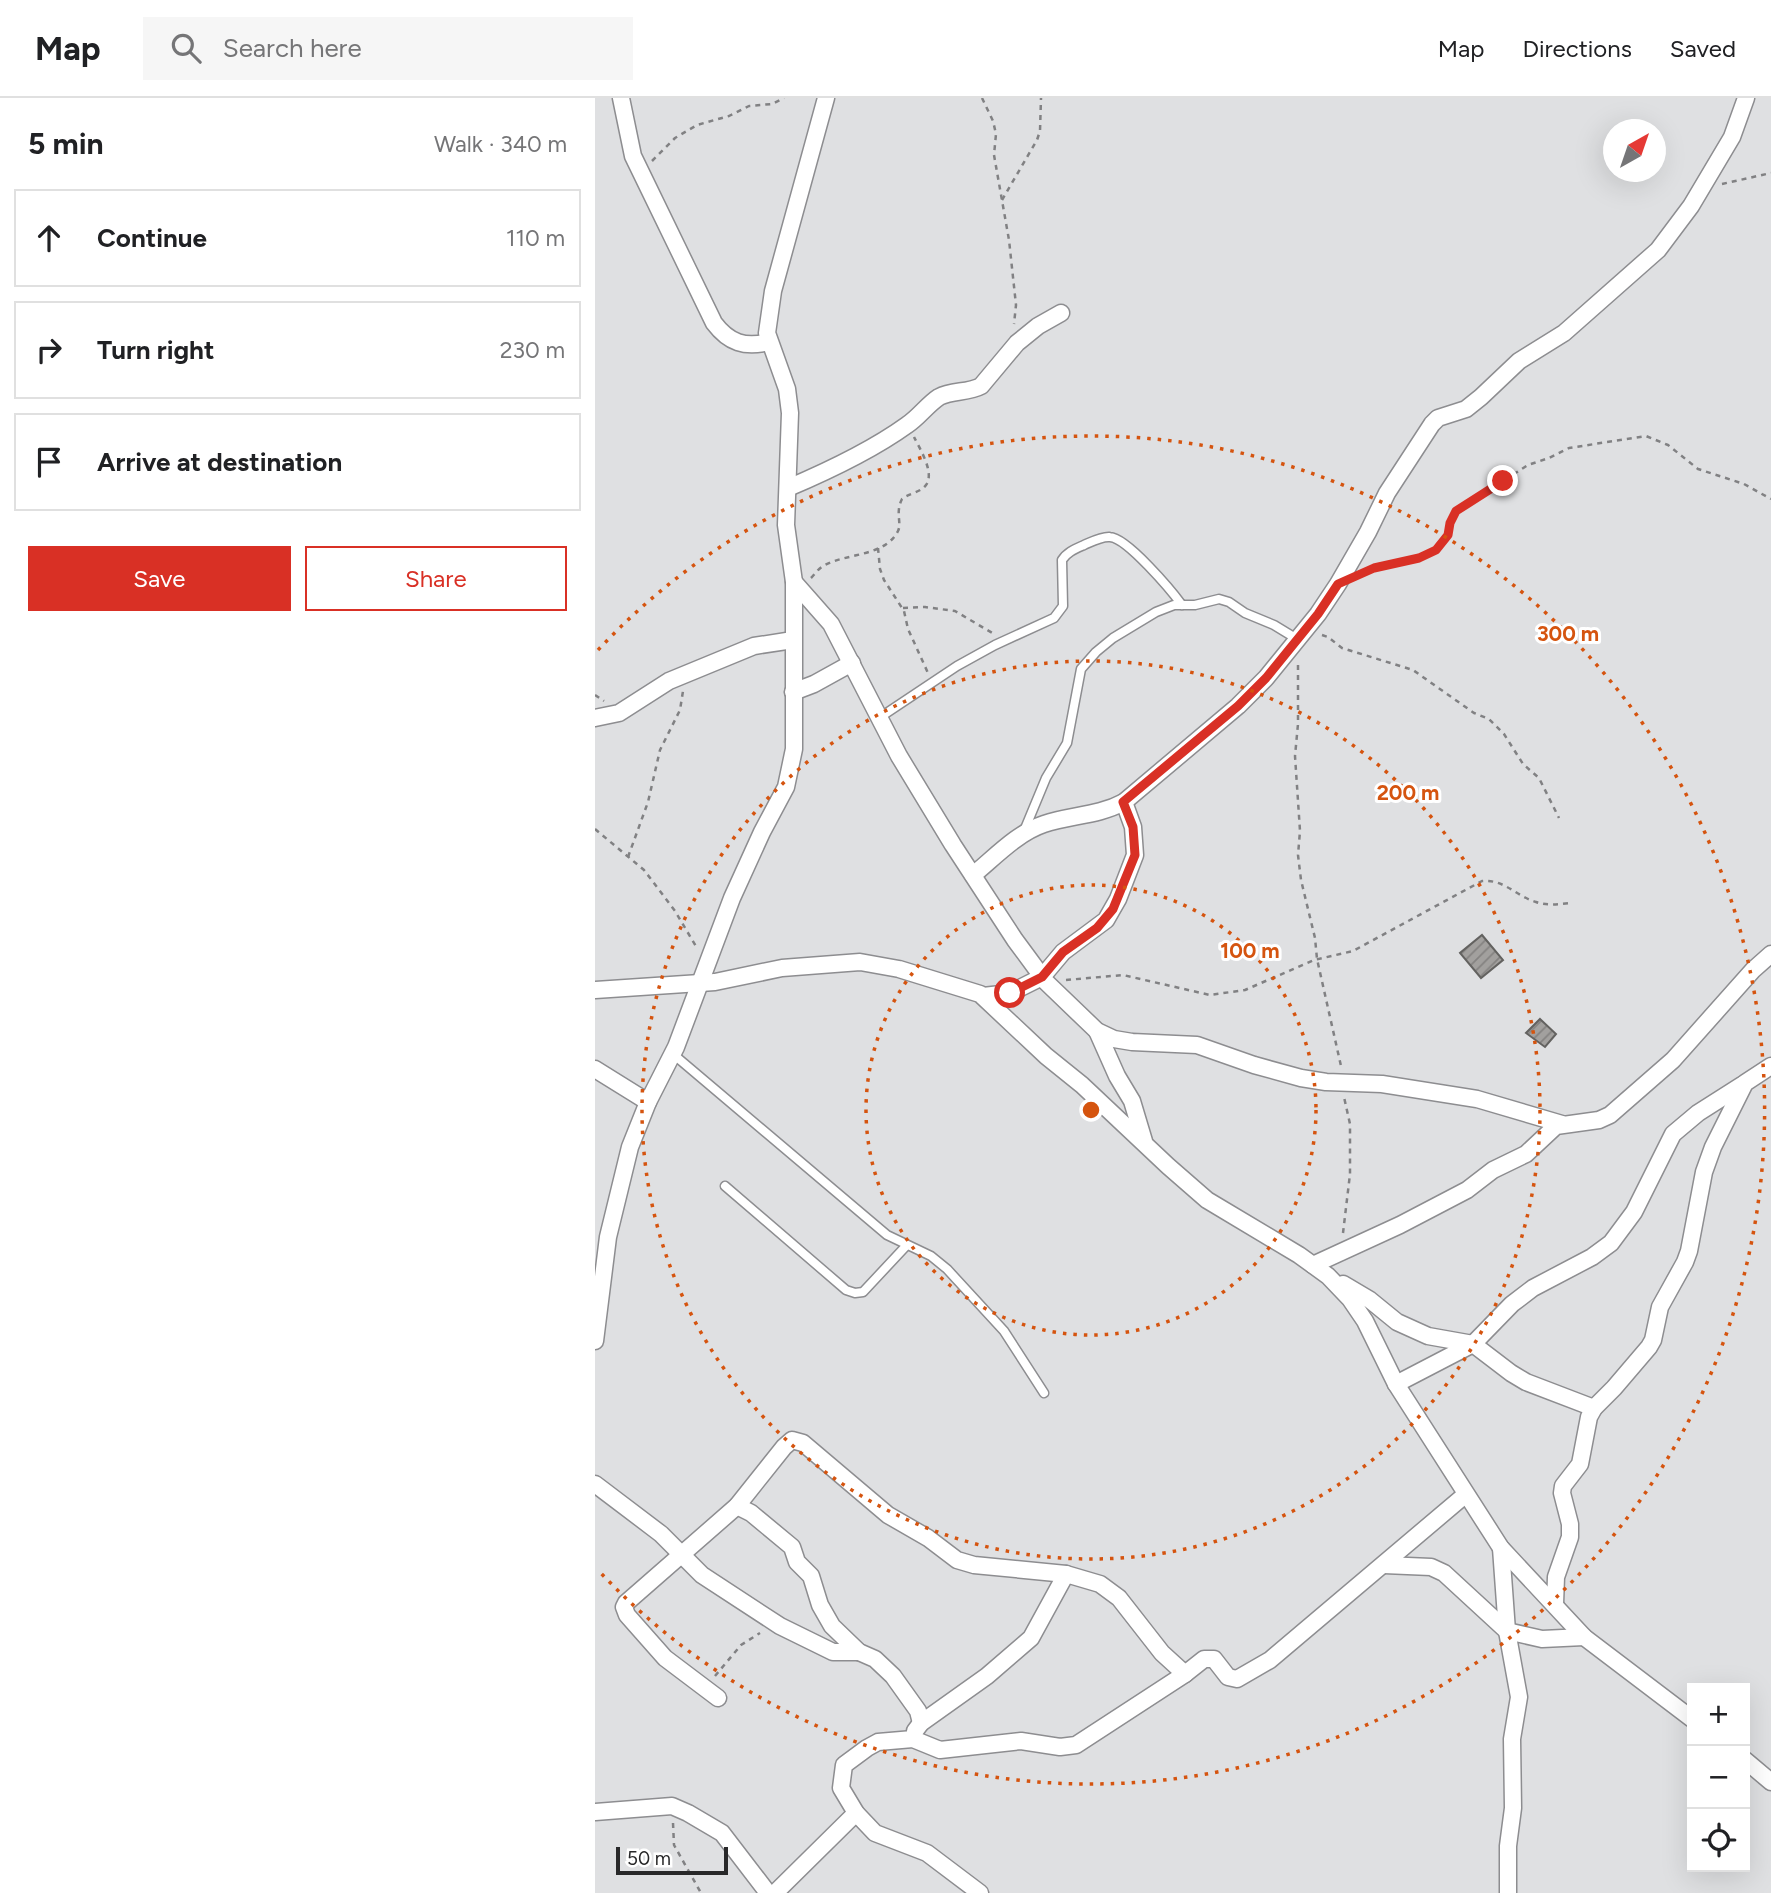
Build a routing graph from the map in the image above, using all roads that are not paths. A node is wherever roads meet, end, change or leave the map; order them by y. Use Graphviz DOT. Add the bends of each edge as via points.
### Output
graph roads {
  1 [pos="621,98"];
  2 [pos="826,98"];
  3 [pos="1746,98"];
  4 [pos="1061,313"];
  5 [pos="769,342"];
  6 [pos="788,488"];
  7 [pos="798,587"];
  8 [pos="1182,604"];
  9 [pos="1298,639"];
  10 [pos="793,640"];
  11 [pos="852,663"];
  12 [pos="793,692"];
  13 [pos="595,718"];
  14 [pos="879,718"];
  15 [pos="1123,802"];
  16 [pos="1023,834"];
  17 [pos="973,875"];
  18 [pos="1771,954"];
  19 [pos="1044,980"];
  20 [pos="701,983"];
  21 [pos="595,990"];
  22 [pos="983,996"];
  23 [pos="1097,1031"];
  24 [pos="673,1054"];
  25 [pos="1771,1066"];
  26 [pos="595,1069"];
  27 [pos="1745,1083"];
  28 [pos="648,1102"];
  29 [pos="1562,1124"];
  30 [pos="1144,1142"];
  31 [pos="725,1186"];
  32 [pos="906,1246"];
  33 [pos="1313,1265"];
  34 [pos="1328,1276"];
  35 [pos="595,1336"];
  36 [pos="595,1341"];
  37 [pos="1473,1344"];
  38 [pos="1396,1384"];
  39 [pos="1044,1393"];
  40 [pos="1594,1408"];
  41 [pos="595,1484"];
  42 [pos="1465,1495"];
  43 [pos="737,1506"];
  44 [pos="1501,1548"];
  45 [pos="681,1553"];
  46 [pos="1384,1565"];
  47 [pos="1066,1574"];
  48 [pos="1555,1604"];
  49 [pos="1507,1630"];
  50 [pos="1584,1637"];
  51 [pos="859,1651"];
  52 [pos="1185,1674"];
  53 [pos="718,1698"];
  54 [pos="1687,1715"];
  55 [pos="921,1723"];
  56 [pos="913,1739"];
  57 [pos="1750,1764"];
  58 [pos="1771,1782"];
  59 [pos="595,1812"];
  60 [pos="856,1813"];
  61 [pos="768,1893"];
  62 [pos="775,1893"];
  63 [pos="980,1893"];
  64 [pos="1508,1893"];
  1 -- 5 [label="street" via="629,143 714,323 732,340 747,345"];
  2 -- 5 [label="street" via="773,291"];
  3 -- 9 [label="street" via="1732,137 1702,189 1641,267 1473,403 1432,424 1412,450 1338,584"];
  4 -- 6 [label="street" via="1011,350 981,386 942,395 906,426"];
  5 -- 6 [label="street" via="787,389"];
  6 -- 7 [label="street" via="786,525"];
  7 -- 10 [label="street"];
  7 -- 11 [label="street" via="827,618"];
  8 -- 9 [label="lane" via="1222,599"];
  8 -- 14 [label="lane" via="1159,575 1118,539 1108,537 1083,546 1063,557 1063,606 1054,618 957,666"];
  8 -- 16 [label="lane" via="1156,612 1113,638 1084,665 1067,743 1046,778"];
  9 -- 15 [label="street" via="1238,706"];
  10 -- 12 [label="street"];
  10 -- 13 [label="street" via="754,646 656,688 619,713"];
  11 -- 12 [label="street"];
  11 -- 14 [label="street"];
  12 -- 20 [label="street" via="794,749 789,779 732,898"];
  14 -- 17 [label="street"];
  15 -- 16 [label="street" via="1110,810 1047,823"];
  15 -- 19 [label="street" via="1133,827 1135,855 1118,899 1106,919 1063,952"];
  16 -- 17 [label="street"];
  17 -- 19 [label="street"];
  18 -- 29 [label="street" via="1673,1060 1622,1105 1599,1120"];
  19 -- 22 [label="street" via="1010,993"];
  19 -- 23 [label="street"];
  20 -- 21 [label="street"];
  20 -- 22 [label="street" via="782,968 860,962 899,969"];
  20 -- 24 [label="street"];
  22 -- 30 [label="street"];
  23 -- 29 [label="street" via="1132,1042 1196,1045 1326,1082 1477,1099"];
  23 -- 30 [label="street" via="1132,1101"];
  24 -- 28 [label="street"];
  24 -- 32 [label="lane"];
  25 -- 27 [label="street"];
  26 -- 28 [label="street"];
  27 -- 37 [label="street" via="1697,1113 1673,1135 1634,1212 1611,1242 1533,1288"];
  27 -- 40 [label="street" via="1703,1172 1689,1251 1660,1307 1653,1340"];
  28 -- 35 [label="street" via="630,1147 608,1237"];
  29 -- 33 [label="street" via="1527,1154 1493,1170 1467,1190"];
  30 -- 33 [label="street" via="1207,1200"];
  31 -- 32 [label="lane" via="855,1293 863,1292"];
  32 -- 39 [label="lane" via="931,1256 955,1278 1004,1331"];
  33 -- 34 [label="street"];
  34 -- 37 [label="street" via="1397,1322 1428,1336"];
  34 -- 38 [label="street" via="1365,1321"];
  35 -- 36 [label="street"];
  37 -- 38 [label="street"];
  37 -- 40 [label="street" via="1526,1382"];
  38 -- 42 [label="street"];
  40 -- 48 [label="street" via="1580,1464 1563,1486 1570,1536 1556,1577"];
  41 -- 45 [label="street"];
  42 -- 44 [label="street"];
  42 -- 46 [label="street"];
  43 -- 45 [label="street"];
  43 -- 47 [label="street" via="792,1440 803,1443 888,1515 957,1560"];
  43 -- 51 [label="street" via="792,1546 797,1562 811,1576 825,1616"];
  44 -- 48 [label="street"];
  44 -- 49 [label="street"];
  45 -- 51 [label="street" via="702,1575 780,1626 833,1652"];
  45 -- 53 [label="street" via="624,1607 665,1658"];
  46 -- 49 [label="street" via="1431,1567 1444,1573"];
  46 -- 52 [label="street" via="1271,1660 1248,1673 1237,1679 1228,1677 1214,1659 1204,1659"];
  47 -- 52 [label="street" via="1100,1584 1119,1598 1162,1653"];
  47 -- 55 [label="street" via="1031,1638"];
  48 -- 50 [label="street"];
  49 -- 50 [label="street" via="1542,1639"];
  49 -- 64 [label="street" via="1519,1696 1512,1739"];
  50 -- 54 [label="street"];
  51 -- 55 [label="street" via="893,1676 918,1711"];
  52 -- 56 [label="street" via="1069,1747 1021,1741 940,1750"];
  55 -- 56 [label="street"];
  56 -- 60 [label="street" via="878,1742 844,1765 841,1788"];
  57 -- 58 [label="street"];
  59 -- 61 [label="street" via="672,1806 722,1833"];
  60 -- 62 [label="street"];
  60 -- 63 [label="street" via="875,1833 927,1853"];
}
